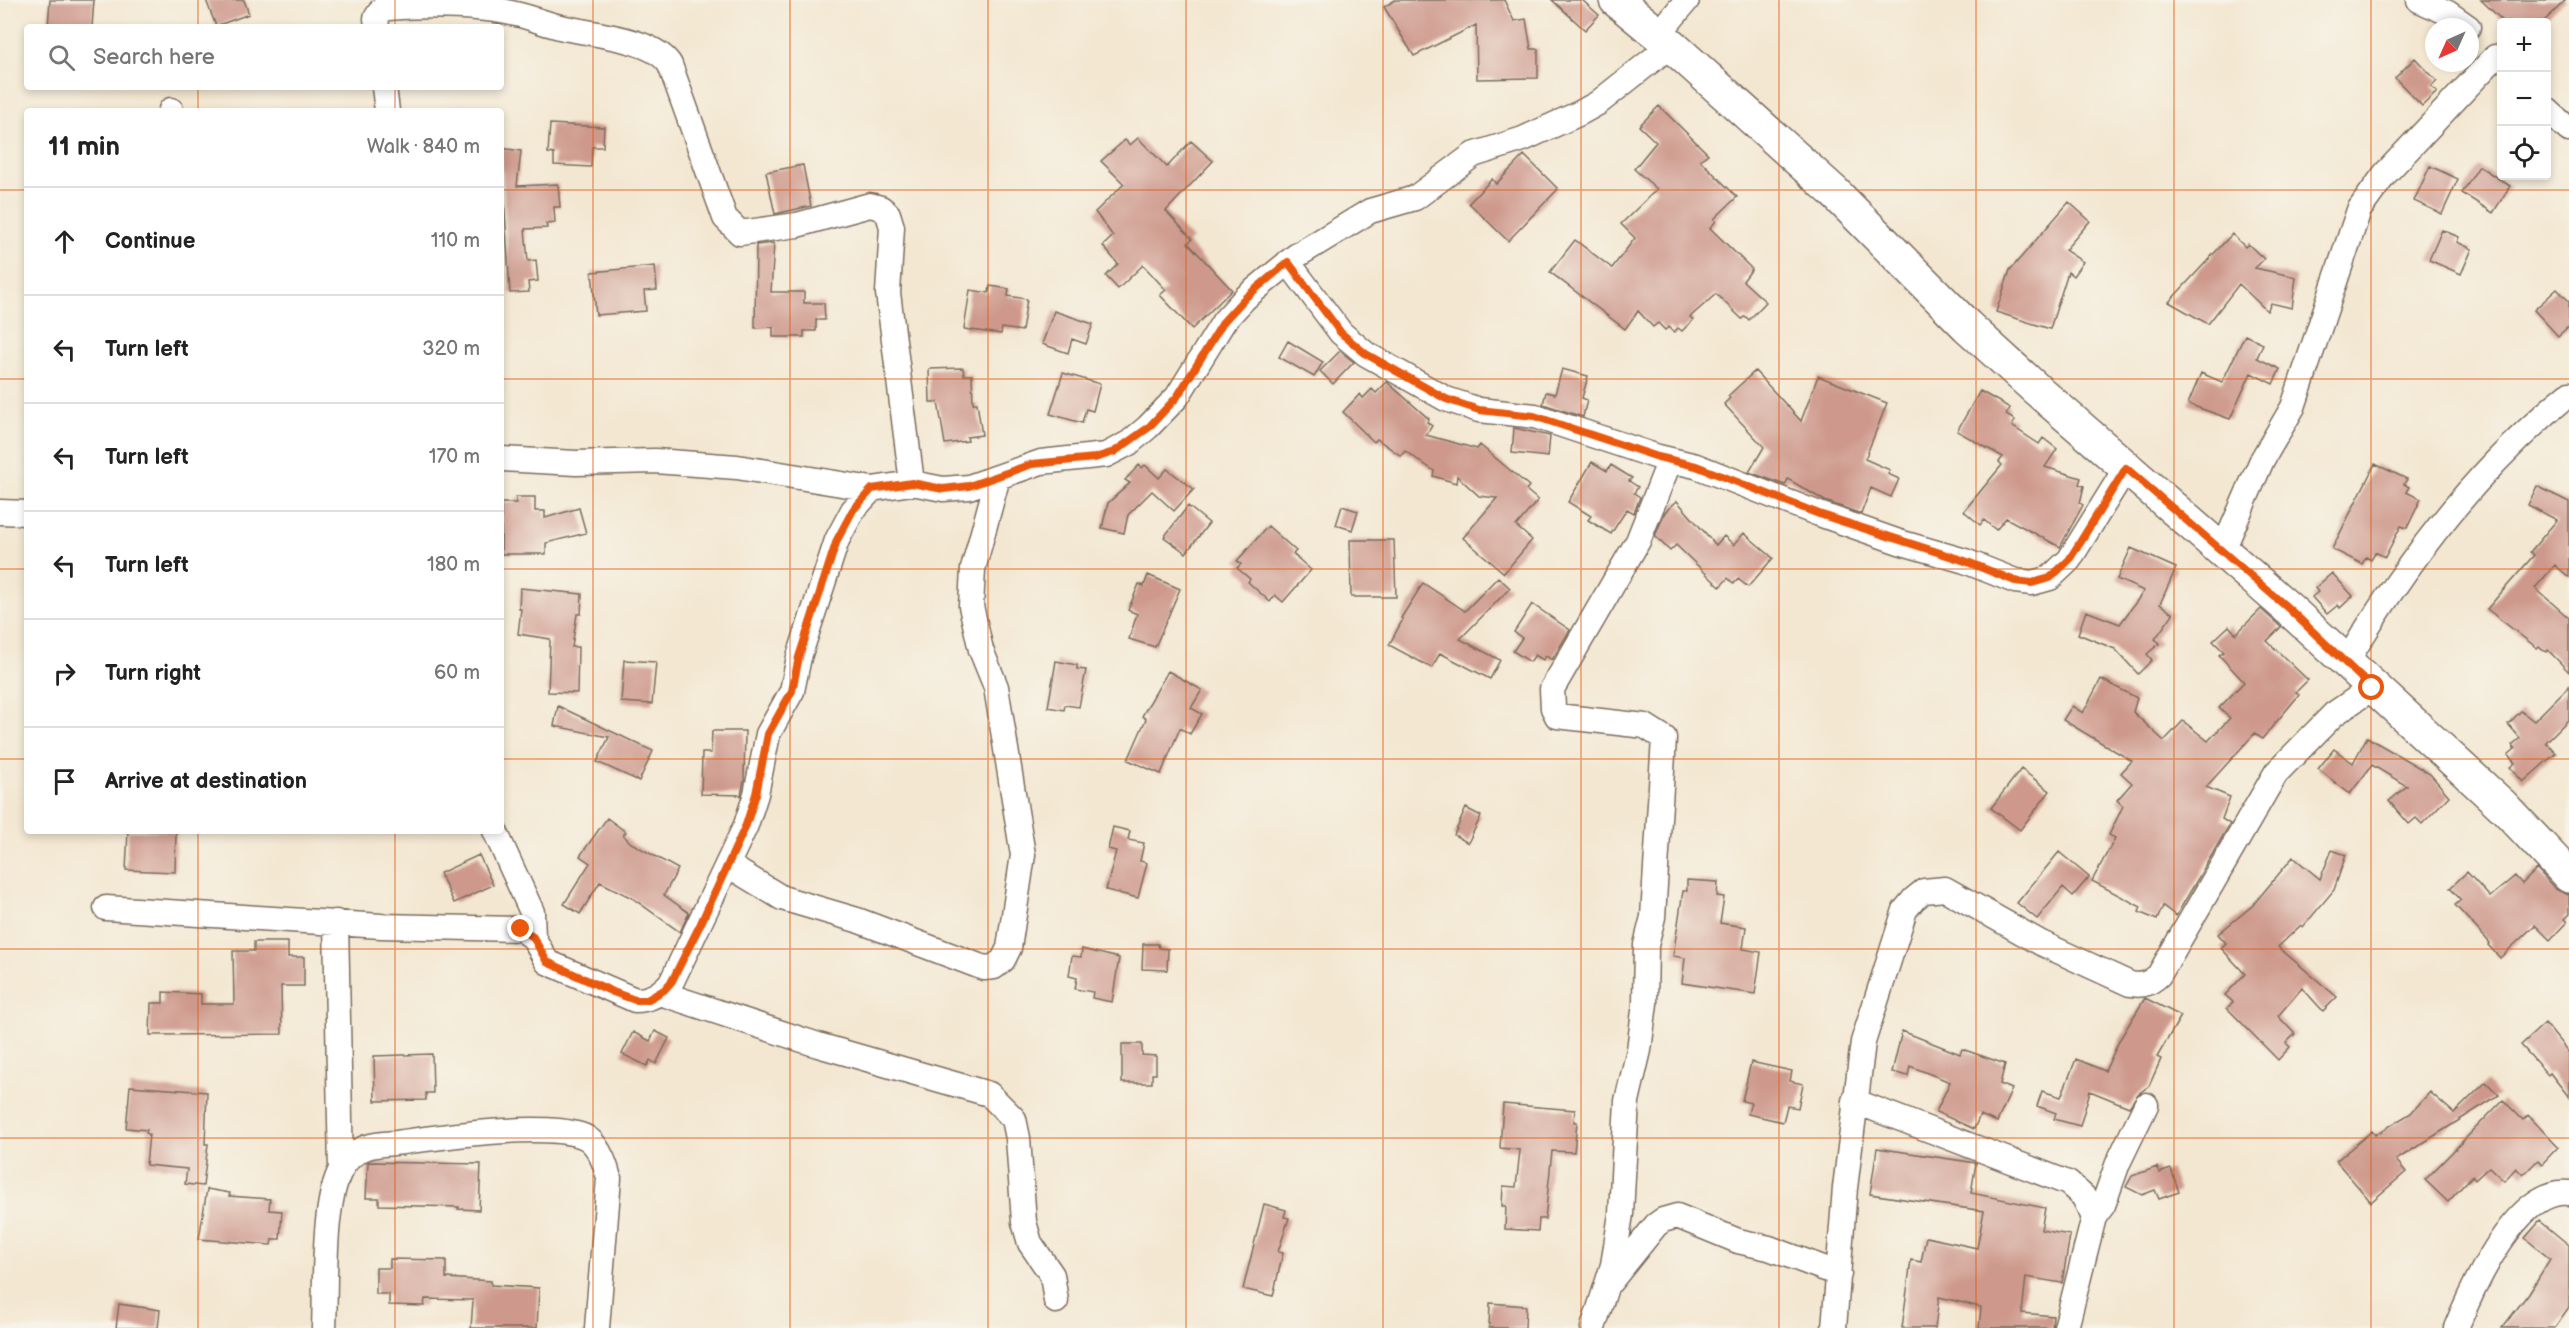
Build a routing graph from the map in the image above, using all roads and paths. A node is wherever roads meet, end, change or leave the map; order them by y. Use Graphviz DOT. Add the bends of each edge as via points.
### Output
graph roads {
  1 [pos="1616,0"];
  2 [pos="1687,0"];
  3 [pos="2419,0"];
  4 [pos="2455,18"];
  5 [pos="377,24"];
  6 [pos="2479,39"];
  7 [pos="1665,40"];
  8 [pos="2497,59"];
  9 [pos="2497,61"];
  10 [pos="384,90"];
  11 [pos="387,108"];
  12 [pos="2551,113"];
  13 [pos="2569,130"];
  14 [pos="1288,262"];
  15 [pos="2569,394"];
  16 [pos="504,459"];
  17 [pos="1670,460"];
  18 [pos="2126,468"];
  19 [pos="998,477"];
  20 [pos="912,483"];
  21 [pos="872,489"];
  22 [pos="0,512"];
  23 [pos="24,513"];
  24 [pos="2222,552"];
  25 [pos="2346,663"];
  26 [pos="2372,688"];
  27 [pos="496,834"];
  28 [pos="728,865"];
  29 [pos="2569,876"];
  30 [pos="106,908"];
  31 [pos="336,922"];
  32 [pos="533,937"];
  33 [pos="660,993"];
  34 [pos="1854,1101"];
  35 [pos="2146,1105"];
  36 [pos="341,1170"];
  37 [pos="2569,1193"];
  38 [pos="2094,1217"];
  39 [pos="1839,1274"];
  40 [pos="1606,1287"];
  41 [pos="1056,1301"];
  42 [pos="324,1328"];
  43 [pos="597,1328"];
  44 [pos="1593,1328"];
  45 [pos="1834,1328"];
  46 [pos="2066,1328"];
  47 [pos="2456,1328"];
  1 -- 7 [label="main road"];
  2 -- 7 [label="street"];
  3 -- 4 [label="street"];
  5 -- 20 [label="street" via="382,9 482,9 511,12 623,39 662,55 670,65 724,218 731,228 748,234 870,205 888,214 892,227 888,293"];
  6 -- 8 [label="street"];
  7 -- 14 [label="street" via="1598,103 1523,139 1473,155 1415,198 1370,211"];
  7 -- 18 [label="main road" via="1834,192 1967,326"];
  9 -- 24 [label="street" via="2378,182 2359,210 2293,407 2262,460"];
  10 -- 11 [label="street"];
  12 -- 13 [label="street"];
  14 -- 17 [label="street" via="1341,333 1366,354 1426,389 1479,410 1534,416"];
  14 -- 19 [label="street" via="1224,321 1177,397 1129,442 1106,455 1041,462"];
  15 -- 25 [label="street" via="2470,490 2379,607"];
  16 -- 21 [label="street" via="655,461 737,467"];
  17 -- 18 [label="street" via="1696,466 1899,542 1965,561 2015,581 2032,583 2050,578 2069,560"];
  17 -- 40 [label="street" via="1638,541 1552,689 1551,699 1557,716 1645,726 1664,738 1653,917 1646,945 1645,1003 1627,1101 1622,1214"];
  18 -- 24 [label="main road"];
  19 -- 20 [label="street" via="943,489"];
  19 -- 28 [label="street" via="973,569 971,606 981,650 996,687 1023,855 1009,948 1003,960 984,968 857,920 782,898"];
  20 -- 21 [label="street"];
  21 -- 28 [label="street" via="853,510 837,540 799,657 792,691 768,734 756,794"];
  22 -- 23 [label="street"];
  24 -- 25 [label="main road"];
  25 -- 26 [label="main road"];
  26 -- 29 [label="main road" via="2503,806"];
  26 -- 34 [label="street" via="2334,714 2277,773 2165,966 2150,982 2141,986 2130,984 2042,943 1945,889 1924,891 1914,898 1905,910 1863,1042"];
  27 -- 32 [label="street" via="532,912"];
  28 -- 33 [label="street" via="672,981"];
  30 -- 31 [label="street"];
  31 -- 32 [label="street" via="521,929"];
  31 -- 36 [label="street"];
  32 -- 33 [label="street" via="547,962 613,992 635,1000 647,1000"];
  33 -- 41 [label="street" via="818,1045 989,1094 1002,1104 1014,1119 1018,1138 1023,1222 1030,1242 1052,1275"];
  34 -- 38 [label="street" via="2068,1184 2083,1196"];
  34 -- 39 [label="street"];
  35 -- 38 [label="street" via="2103,1205"];
  36 -- 42 [label="street" via="330,1200"];
  36 -- 43 [label="street" via="353,1155 368,1147 528,1131 582,1135 596,1147 609,1178"];
  37 -- 47 [label="street" via="2561,1192 2536,1204 2500,1241 2475,1281"];
  38 -- 46 [label="street"];
  39 -- 40 [label="street" via="1677,1216 1656,1225"];
  39 -- 45 [label="street"];
  40 -- 44 [label="street"];
}
